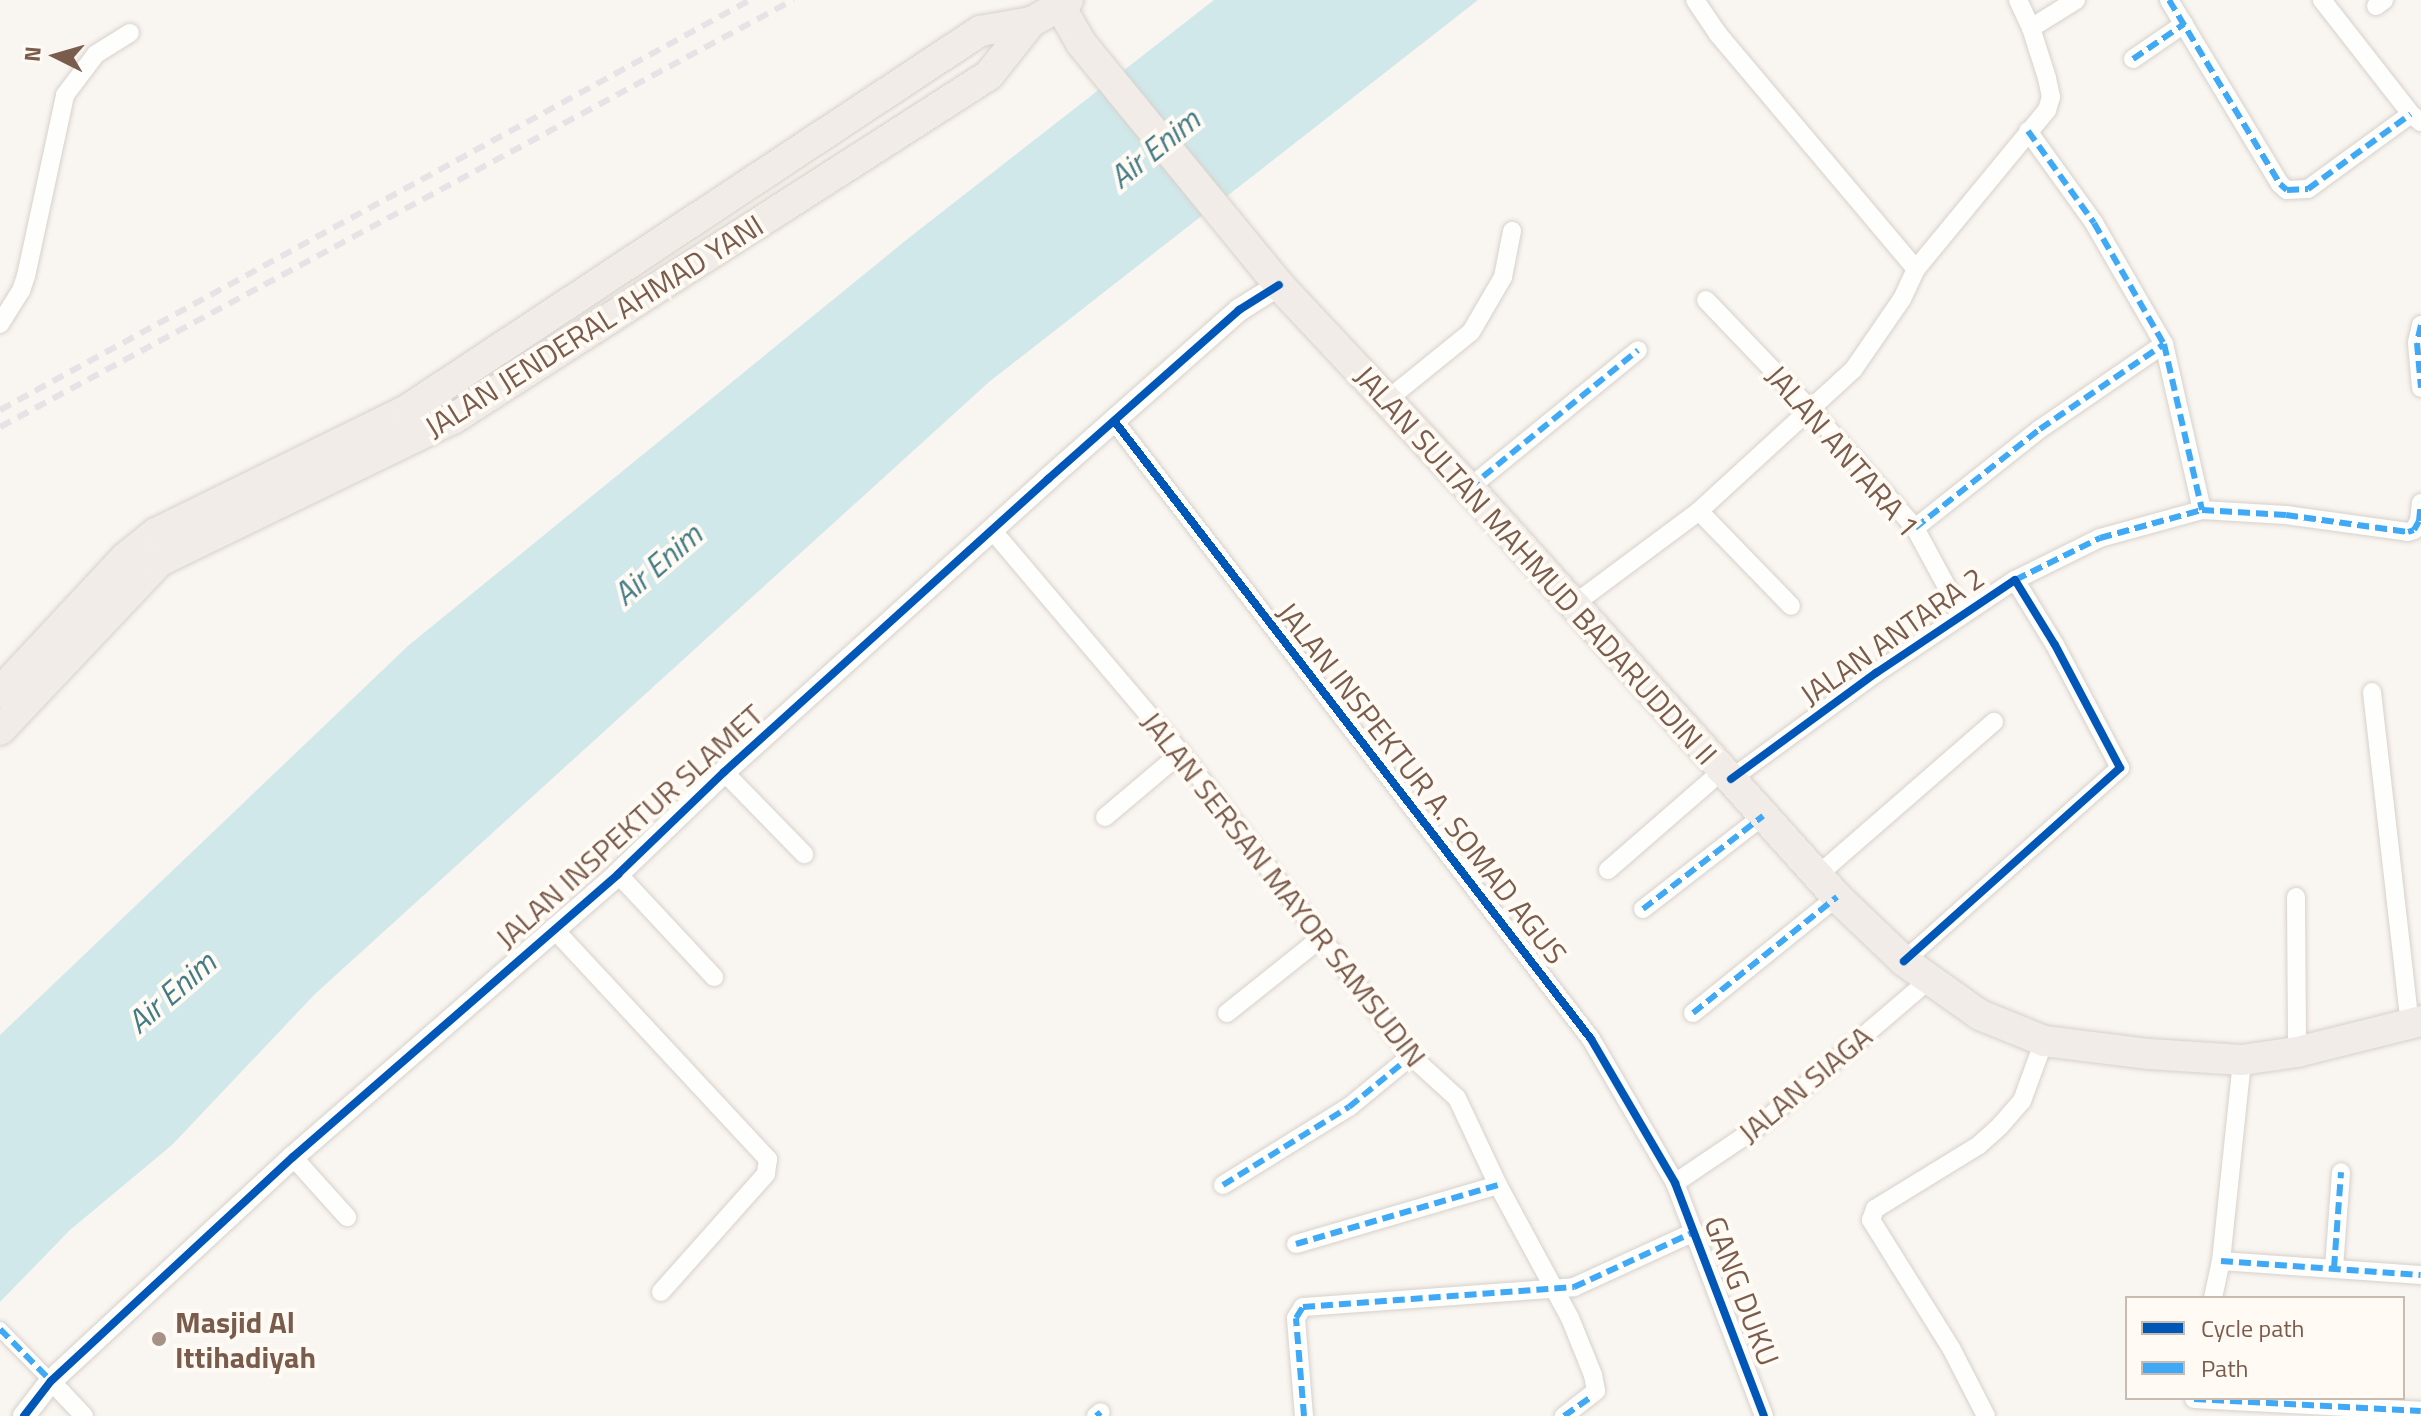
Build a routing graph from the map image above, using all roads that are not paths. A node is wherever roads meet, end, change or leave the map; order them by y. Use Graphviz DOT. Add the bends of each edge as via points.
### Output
graph roads {
  1 [pos="1695,0"];
  2 [pos="2018,0"];
  3 [pos="2076,0"];
  4 [pos="2169,0"];
  5 [pos="2322,0"];
  6 [pos="1064,3"];
  7 [pos="1031,22"];
  8 [pos="2184,24"];
  9 [pos="2031,28"];
  10 [pos="130,33"];
  11 [pos="2133,59"];
  12 [pos="2416,118"];
  13 [pos="2028,131"];
  14 [pos="1512,231"];
  15 [pos="1916,269"];
  16 [pos="1279,285"];
  17 [pos="1706,300"];
  18 [pos="0,324"];
  19 [pos="2421,325"];
  20 [pos="2164,344"];
  21 [pos="1638,350"];
  22 [pos="2421,388"];
  23 [pos="1387,400"];
  24 [pos="1812,411"];
  25 [pos="1115,422"];
  26 [pos="1469,488"];
  27 [pos="2421,503"];
  28 [pos="2202,510"];
  29 [pos="1699,511"];
  30 [pos="1915,528"];
  31 [pos="992,530"];
  32 [pos="2015,580"];
  33 [pos="1573,605"];
  34 [pos="1791,606"];
  35 [pos="1962,615"];
  36 [pos="0,692"];
  37 [pos="2372,692"];
  38 [pos="1994,722"];
  39 [pos="0,730"];
  40 [pos="1181,753"];
  41 [pos="724,772"];
  42 [pos="1727,774"];
  43 [pos="1763,816"];
  44 [pos="1105,817"];
  45 [pos="804,854"];
  46 [pos="1608,870"];
  47 [pos="618,874"];
  48 [pos="1828,885"];
  49 [pos="2296,897"];
  50 [pos="1643,909"];
  51 [pos="553,928"];
  52 [pos="1321,938"];
  53 [pos="1904,961"];
  54 [pos="714,977"];
  55 [pos="1931,978"];
  56 [pos="1227,1013"];
  57 [pos="1693,1013"];
  58 [pos="2416,1022"];
  59 [pos="2044,1041"];
  60 [pos="2297,1052"];
  61 [pos="1411,1056"];
  62 [pos="2242,1060"];
  63 [pos="293,1157"];
  64 [pos="2341,1172"];
  65 [pos="1675,1183"];
  66 [pos="1223,1185"];
  67 [pos="1498,1185"];
  68 [pos="347,1217"];
  69 [pos="1694,1232"];
  70 [pos="1296,1244"];
  71 [pos="2221,1261"];
  72 [pos="2334,1268"];
  73 [pos="2421,1275"];
  74 [pos="1555,1289"];
  75 [pos="661,1292"];
  76 [pos="2213,1296"];
  77 [pos="2,1331"];
  78 [pos="51,1381"];
  79 [pos="2229,1400"];
  80 [pos="2421,1411"];
  81 [pos="24,1416"];
  82 [pos="84,1416"];
  83 [pos="1304,1416"];
  84 [pos="1564,1416"];
  85 [pos="1764,1416"];
  86 [pos="1986,1416"];
  1 -- 15 [label="street"];
  2 -- 9 [label="street"];
  3 -- 9 [label="street"];
  4 -- 8 [label="street"];
  5 -- 12 [label="street"];
  6 -- 7 [label="highway"];
  6 -- 16 [label="highway, JALAN SULTAN MAHMUD BADARUDDIN II" via="1081,43"];
  7 -- 36 [label="highway" via="980,31 407,410 156,533 125,558"];
  7 -- 39 [label="highway, JALAN JENDERAL AHMAD YANI" via="989,75 453,419 160,561"];
  8 -- 11 [label="street"];
  8 -- 12 [label="street" via="2287,190 2308,189"];
  9 -- 13 [label="street" via="2051,97"];
  10 -- 18 [label="street" via="96,54 65,95 26,276"];
  13 -- 15 [label="street"];
  13 -- 20 [label="street" via="2094,223"];
  14 -- 23 [label="street" via="1503,277 1471,332"];
  15 -- 24 [label="street" via="1853,370"];
  16 -- 23 [label="highway, JALAN SULTAN MAHMUD BADARUDDIN II"];
  16 -- 25 [label="street, JALAN INSPEKTUR SLAMET" via="1239,310"];
  17 -- 24 [label="street, JALAN ANTARA 1"];
  19 -- 22 [label="street"];
  20 -- 28 [label="street"];
  20 -- 30 [label="street" via="2040,429"];
  21 -- 26 [label="street"];
  23 -- 26 [label="highway, JALAN SULTAN MAHMUD BADARUDDIN II"];
  24 -- 29 [label="street"];
  24 -- 30 [label="street, JALAN ANTARA 1"];
  25 -- 31 [label="street, JALAN INSPEKTUR SLAMET"];
  25 -- 65 [label="street, JALAN INSPEKTUR A. SOMAD AGUS" via="1591,1039"];
  26 -- 33 [label="highway, JALAN SULTAN MAHMUD BADARUDDIN II"];
  27 -- 28 [label="street" via="2419,521 2408,532"];
  28 -- 32 [label="street" via="2100,538"];
  29 -- 33 [label="street"];
  29 -- 34 [label="street"];
  30 -- 35 [label="street, JALAN ANTARA 1"];
  31 -- 40 [label="street, JALAN SERSAN MAYOR SAMSUDIN"];
  31 -- 41 [label="street, JALAN INSPEKTUR SLAMET"];
  32 -- 35 [label="street, JALAN ANTARA 2"];
  32 -- 53 [label="street, JALAN ANTARA 2" via="2119,763 2115,775"];
  33 -- 42 [label="highway, JALAN SULTAN MAHMUD BADARUDDIN II"];
  35 -- 42 [label="street, JALAN ANTARA 2"];
  37 -- 58 [label="street"];
  38 -- 48 [label="street"];
  40 -- 44 [label="street"];
  40 -- 52 [label="street, JALAN SERSAN MAYOR SAMSUDIN"];
  41 -- 45 [label="street"];
  41 -- 47 [label="street, JALAN INSPEKTUR SLAMET"];
  42 -- 43 [label="highway, JALAN SULTAN MAHMUD BADARUDDIN II"];
  42 -- 46 [label="street, JALAN ANTARA 2"];
  43 -- 48 [label="highway, JALAN SULTAN MAHMUD BADARUDDIN II"];
  43 -- 50 [label="street"];
  47 -- 51 [label="street, JALAN INSPEKTUR SLAMET"];
  47 -- 54 [label="street"];
  48 -- 53 [label="highway, JALAN SULTAN MAHMUD BADARUDDIN II"];
  48 -- 57 [label="street"];
  49 -- 60 [label="street"];
  51 -- 63 [label="street, JALAN INSPEKTUR SLAMET"];
  51 -- 75 [label="street" via="768,1159 766,1174"];
  52 -- 56 [label="street"];
  52 -- 61 [label="street, JALAN SERSAN MAYOR SAMSUDIN"];
  53 -- 55 [label="highway, JALAN SULTAN MAHMUD BADARUDDIN II"];
  55 -- 59 [label="highway, JALAN SULTAN MAHMUD BADARUDDIN II" via="1980,1015"];
  55 -- 65 [label="street, JALAN SIAGA" via="1755,1129"];
  58 -- 60 [label="highway, JALAN SULTAN MAHMUD BADARUDDIN II"];
  59 -- 62 [label="highway, JALAN SULTAN MAHMUD BADARUDDIN II"];
  59 -- 86 [label="street" via="2022,1101 2000,1126 1871,1215"];
  60 -- 62 [label="highway, JALAN SULTAN MAHMUD BADARUDDIN II"];
  61 -- 66 [label="street" via="1349,1107"];
  61 -- 67 [label="street, JALAN SERSAN MAYOR SAMSUDIN" via="1457,1098"];
  62 -- 71 [label="street"];
  63 -- 68 [label="street"];
  63 -- 78 [label="street, JALAN INSPEKTUR SLAMET"];
  64 -- 72 [label="street"];
  65 -- 69 [label="street, GANG DUKU"];
  67 -- 70 [label="street"];
  67 -- 74 [label="street, JALAN SERSAN MAYOR SAMSUDIN"];
  69 -- 74 [label="street" via="1574,1287"];
  69 -- 85 [label="street, GANG DUKU"];
  71 -- 72 [label="street"];
  71 -- 76 [label="street"];
  72 -- 73 [label="street"];
  74 -- 83 [label="street" via="1303,1307 1296,1318"];
  74 -- 84 [label="street, JALAN SERSAN MAYOR SAMSUDIN" via="1596,1391"];
  77 -- 78 [label="street"];
  78 -- 81 [label="street, JALAN INSPEKTUR SLAMET"];
  78 -- 82 [label="street"];
  79 -- 80 [label="street"];
}
